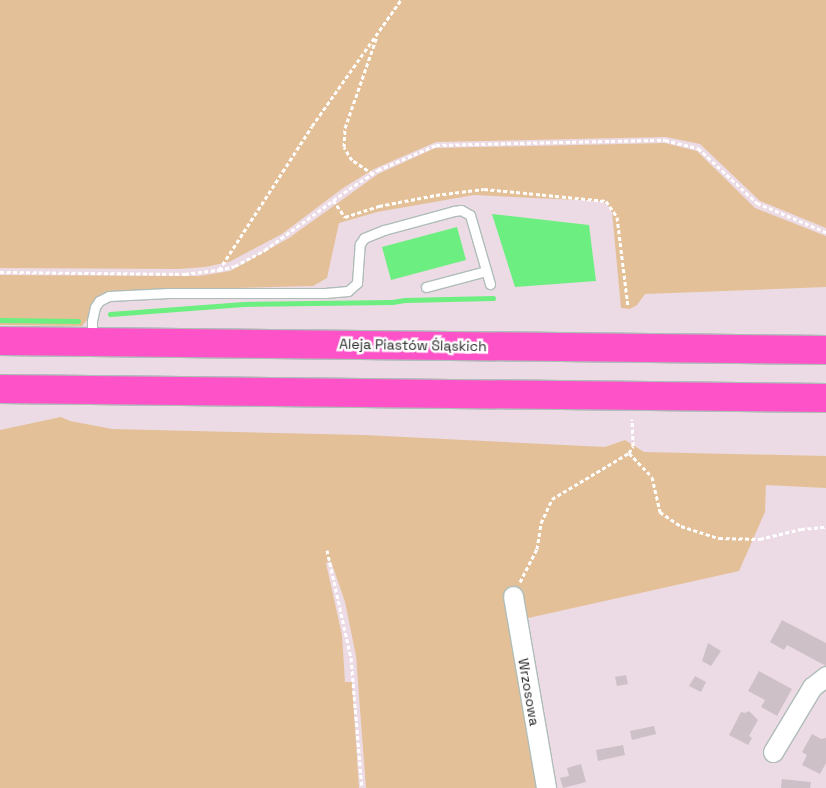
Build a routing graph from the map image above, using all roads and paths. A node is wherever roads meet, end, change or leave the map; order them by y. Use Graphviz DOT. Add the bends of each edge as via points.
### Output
graph roads {
  1 [pos="401,0"];
  2 [pos="378,33"];
  3 [pos="373,174"];
  4 [pos="333,200"];
  5 [pos="826,232"];
  6 [pos="219,270"];
  7 [pos="486,271"];
  8 [pos="0,272"];
  9 [pos="490,284"];
  10 [pos="426,287"];
  11 [pos="628,308"];
  12 [pos="0,341"];
  13 [pos="92,342"];
  14 [pos="826,350"];
  15 [pos="0,389"];
  16 [pos="826,398"];
  17 [pos="632,419"];
  18 [pos="630,453"];
  19 [pos="826,527"];
  20 [pos="327,550"];
  21 [pos="513,596"];
  22 [pos="826,676"];
  23 [pos="773,752"];
  24 [pos="362,788"];
  25 [pos="546,788"];
  1 -- 2 [label="path"];
  2 -- 3 [label="path" via="345,128 344,147 352,160"];
  2 -- 6 [label="path" via="312,126"];
  3 -- 4 [label="path"];
  3 -- 5 [label="path" via="436,145 665,140 698,148 758,204"];
  4 -- 6 [label="path" via="265,250 235,266"];
  4 -- 11 [label="path" via="344,218 379,206 484,189 606,201 617,217"];
  6 -- 8 [label="path" via="150,274"];
  7 -- 9 [label="lane"];
  7 -- 10 [label="lane"];
  7 -- 13 [label="lane" via="470,215 461,210 454,211 364,238 360,244 357,283 348,291 109,296 99,301 95,308"];
  12 -- 13 [label="highway, Aleja Piastów Śląskich"];
  13 -- 14 [label="highway, Aleja Piastów Śląskich"];
  15 -- 16 [label="highway"];
  17 -- 18 [label="path" via="633,446"];
  18 -- 19 [label="path" via="652,478 660,512 681,526 719,538 760,538"];
  18 -- 21 [label="path" via="552,499 542,523 537,549"];
  20 -- 24 [label="path" via="351,658"];
  21 -- 25 [label="street, Wrzosowa"];
  22 -- 23 [label="street" via="812,687"];
}
